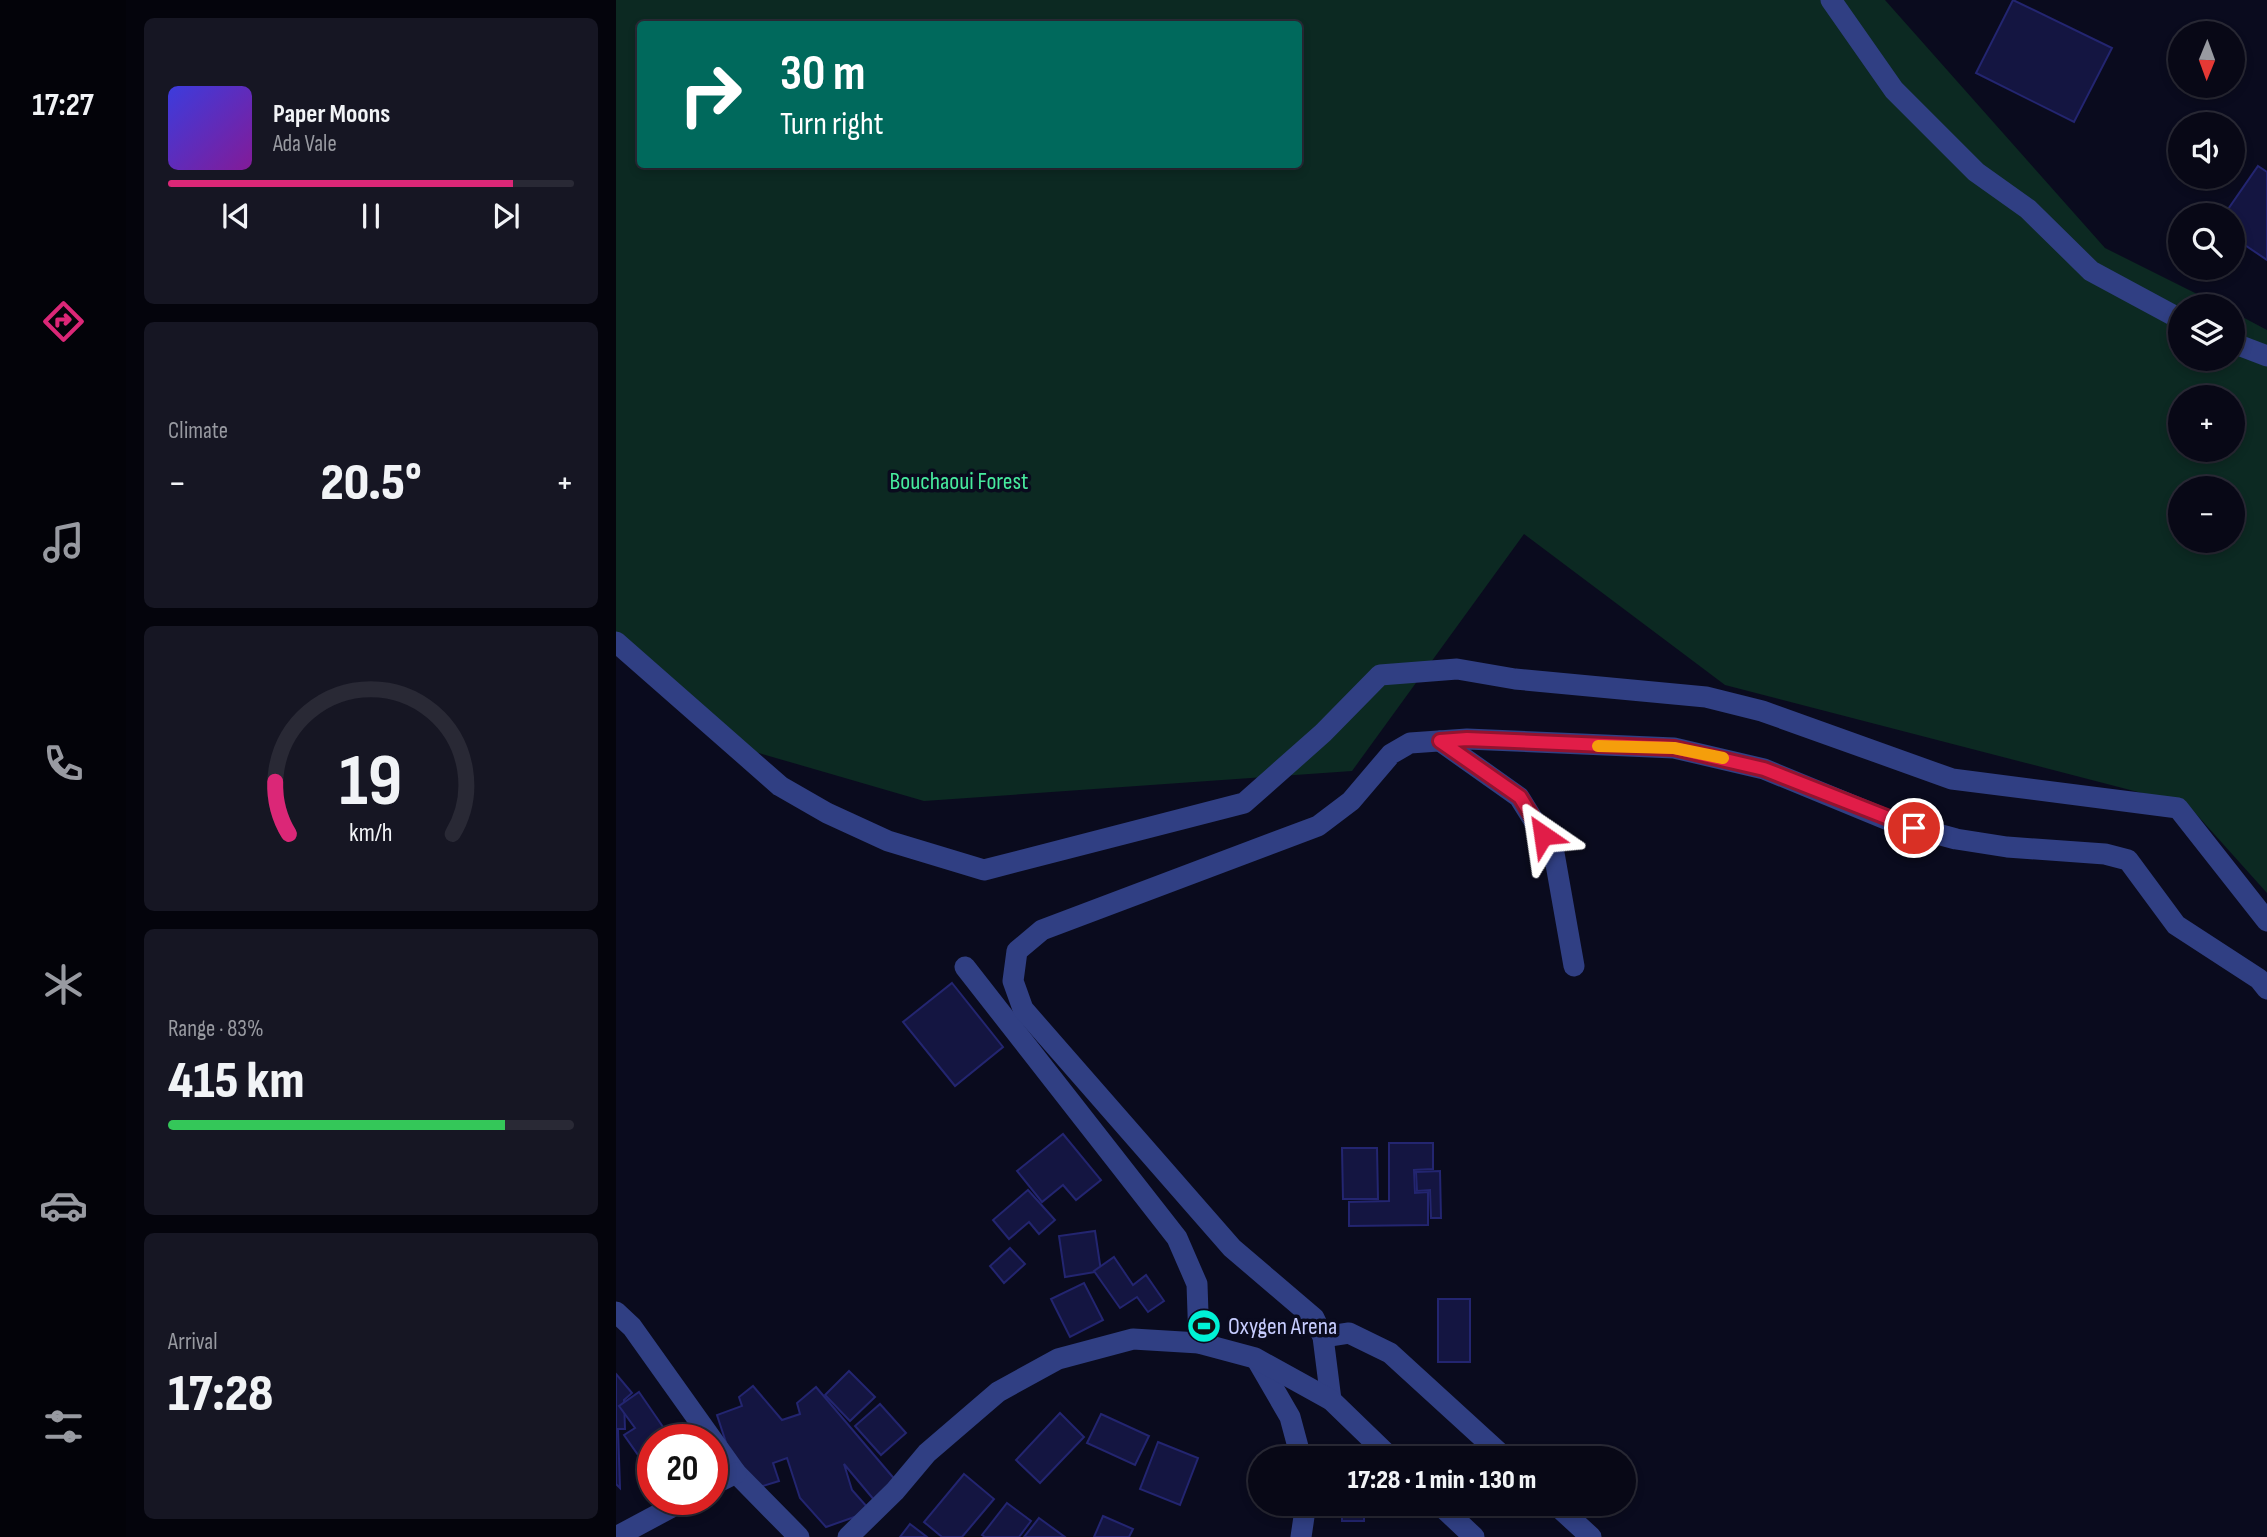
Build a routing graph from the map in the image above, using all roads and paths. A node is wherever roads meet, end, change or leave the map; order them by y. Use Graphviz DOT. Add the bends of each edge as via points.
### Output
graph roads {
  1 [pos="1831,0"];
  2 [pos="2168,312"];
  3 [pos="2245,348"];
  4 [pos="2267,356"];
  5 [pos="616,642"];
  6 [pos="1440,741"];
  7 [pos="2267,921"];
  8 [pos="1574,966"];
  9 [pos="965,967"];
  10 [pos="2267,989"];
  11 [pos="616,1312"];
  12 [pos="1323,1336"];
  13 [pos="1199,1343"];
  14 [pos="1255,1359"];
  15 [pos="1331,1400"];
  16 [pos="1298,1446"];
  17 [pos="1379,1446"];
  18 [pos="1492,1446"];
  19 [pos="736,1473"];
  20 [pos="728,1477"];
  21 [pos="657,1515"];
  22 [pos="1304,1516"];
  23 [pos="1452,1516"];
  24 [pos="1568,1516"];
  25 [pos="616,1537"];
  26 [pos="799,1537"];
  27 [pos="848,1537"];
  28 [pos="1301,1537"];
  29 [pos="1474,1537"];
  30 [pos="1591,1537"];
  1 -- 2 [label="street" via="1894,90 1976,172 2028,209 2091,271"];
  3 -- 4 [label="street"];
  5 -- 7 [label="street" via="780,786 888,841 984,870 1244,803 1380,675 1457,669 1706,697 1762,711 1952,779 2178,808"];
  6 -- 8 [label="street" via="1520,797 1555,853"];
  6 -- 10 [label="street" via="1674,748 1764,769 1893,822 1956,839 2128,860 2176,925 2259,979"];
  6 -- 12 [label="street" via="1410,743 1391,754 1351,801 1318,826 1042,930 1017,951 1013,981 1023,1009 1232,1248 1314,1318"];
  9 -- 13 [label="street" via="1177,1238 1197,1284"];
  11 -- 19 [label="street" via="632,1327"];
  12 -- 15 [label="street"];
  12 -- 18 [label="street" via="1349,1333 1390,1353"];
  13 -- 14 [label="street"];
  13 -- 27 [label="street" via="1133,1339 1058,1359 998,1392 927,1453"];
  14 -- 15 [label="street"];
  14 -- 16 [label="street" via="1290,1417"];
  15 -- 17 [label="street"];
  19 -- 20 [label="street"];
  19 -- 26 [label="street"];
  21 -- 25 [label="street"];
  22 -- 28 [label="street"];
  23 -- 29 [label="street"];
  24 -- 30 [label="street"];
}
